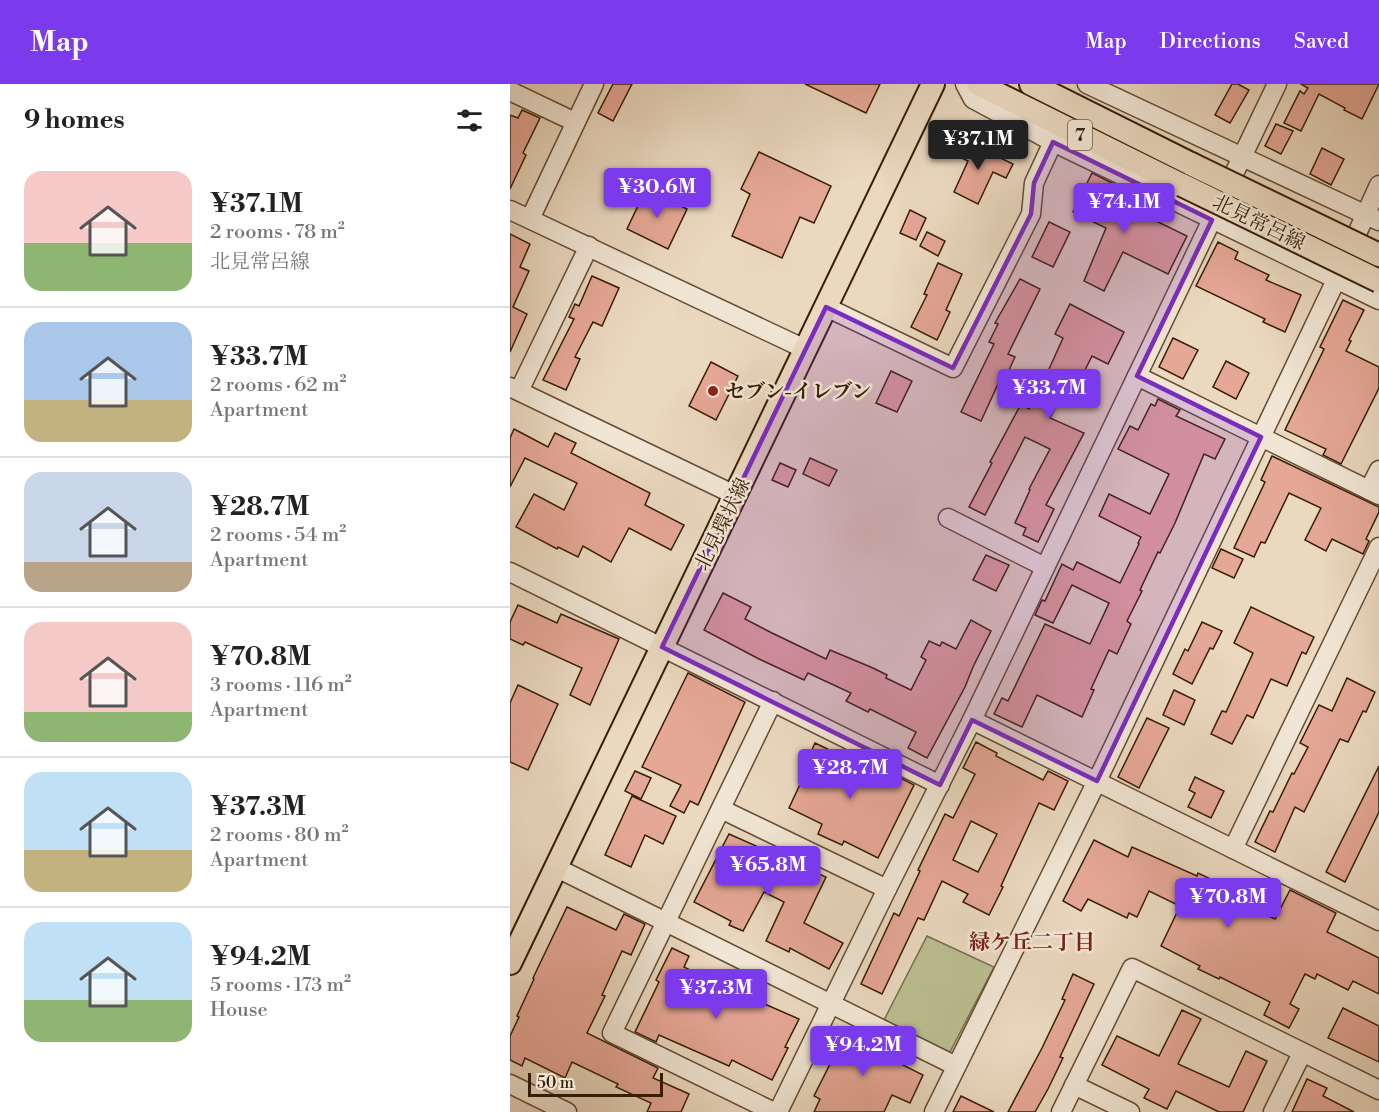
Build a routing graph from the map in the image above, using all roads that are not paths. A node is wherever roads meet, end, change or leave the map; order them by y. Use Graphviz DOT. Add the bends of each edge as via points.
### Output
graph roads {
  1 [pos="594,84"];
  2 [pos="933,84"];
  3 [pos="965,84"];
  4 [pos="978,84"];
  5 [pos="1031,84"];
  6 [pos="1087,84"];
  7 [pos="1277,84"];
  8 [pos="1110,89"];
  9 [pos="510,91"];
  10 [pos="575,122"];
  11 [pos="1053,142"];
  12 [pos="1242,156"];
  13 [pos="1379,185"];
  14 [pos="510,210"];
  15 [pos="1372,218"];
  16 [pos="530,219"];
  17 [pos="1212,220"];
  18 [pos="589,246"];
  19 [pos="1379,255"];
  20 [pos="1336,280"];
  21 [pos="1379,280"];
  22 [pos="1379,300"];
  23 [pos="826,306"];
  24 [pos="805,349"];
  25 [pos="1137,376"];
  26 [pos="515,389"];
  27 [pos="1261,437"];
  28 [pos="1379,470"];
  29 [pos="1374,493"];
  30 [pos="735,495"];
  31 [pos="948,518"];
  32 [pos="1379,547"];
  33 [pos="1045,567"];
  34 [pos="510,573"];
  35 [pos="662,646"];
  36 [pos="773,701"];
  37 [pos="972,720"];
  38 [pos="1097,781"];
  39 [pos="940,785"];
  40 [pos="722,809"];
  41 [pos="1233,849"];
  42 [pos="557,868"];
  43 [pos="887,889"];
  44 [pos="666,921"];
  45 [pos="1379,921"];
  46 [pos="510,963"];
  47 [pos="830,1005"];
  48 [pos="1302,1053"];
  49 [pos="957,1066"];
  50 [pos="510,1084"];
  51 [pos="1074,1085"];
  52 [pos="1379,1090"];
  53 [pos="567,1112"];
  54 [pos="776,1112"];
  55 [pos="934,1112"];
  56 [pos="1061,1112"];
  57 [pos="1130,1112"];
  58 [pos="1274,1112"];
  1 -- 10 [label="street"];
  2 -- 23 [label="main road, 北見環状線"];
  3 -- 11 [label="street" via="973,99"];
  4 -- 21 [label="main road, 北見常呂線 / 7, bridge"];
  5 -- 19 [label="main road, 北見常呂線 / 7, bridge"];
  6 -- 8 [label="street"];
  7 -- 12 [label="street"];
  8 -- 12 [label="street"];
  9 -- 10 [label="street"];
  10 -- 16 [label="street"];
  11 -- 17 [label="street"];
  11 -- 23 [label="street" via="1034,183 1031,214 954,368"];
  12 -- 15 [label="street"];
  12 -- 17 [label="street"];
  13 -- 15 [label="street"];
  14 -- 16 [label="street"];
  15 -- 20 [label="street"];
  16 -- 18 [label="street"];
  17 -- 20 [label="street"];
  17 -- 25 [label="street"];
  18 -- 24 [label="street"];
  18 -- 26 [label="street"];
  20 -- 22 [label="street"];
  20 -- 27 [label="street"];
  23 -- 24 [label="main road, 北見環状線"];
  24 -- 30 [label="main road, 北見環状線"];
  25 -- 27 [label="street"];
  25 -- 33 [label="street"];
  26 -- 30 [label="street"];
  27 -- 29 [label="street"];
  27 -- 38 [label="street"];
  28 -- 29 [label="street"];
  30 -- 35 [label="main road, 北見環状線"];
  31 -- 33 [label="street"];
  32 -- 41 [label="street"];
  33 -- 37 [label="street"];
  34 -- 35 [label="street"];
  35 -- 36 [label="street"];
  35 -- 42 [label="main road, 北見環状線"];
  36 -- 39 [label="street"];
  36 -- 40 [label="street"];
  37 -- 38 [label="street"];
  37 -- 39 [label="street"];
  38 -- 41 [label="street"];
  38 -- 49 [label="street"];
  39 -- 43 [label="street"];
  40 -- 43 [label="street"];
  40 -- 44 [label="street"];
  41 -- 45 [label="street"];
  42 -- 44 [label="street"];
  42 -- 46 [label="main road, 北見環状線"];
  43 -- 47 [label="street"];
  44 -- 47 [label="street"];
  44 -- 54 [label="street" via="612,1033"];
  47 -- 49 [label="street"];
  47 -- 54 [label="street"];
  48 -- 51 [label="street" via="1132,968"];
  48 -- 52 [label="street"];
  48 -- 58 [label="street"];
  49 -- 55 [label="street"];
  50 -- 53 [label="street"];
  51 -- 56 [label="street"];
  51 -- 57 [label="street"];
}
